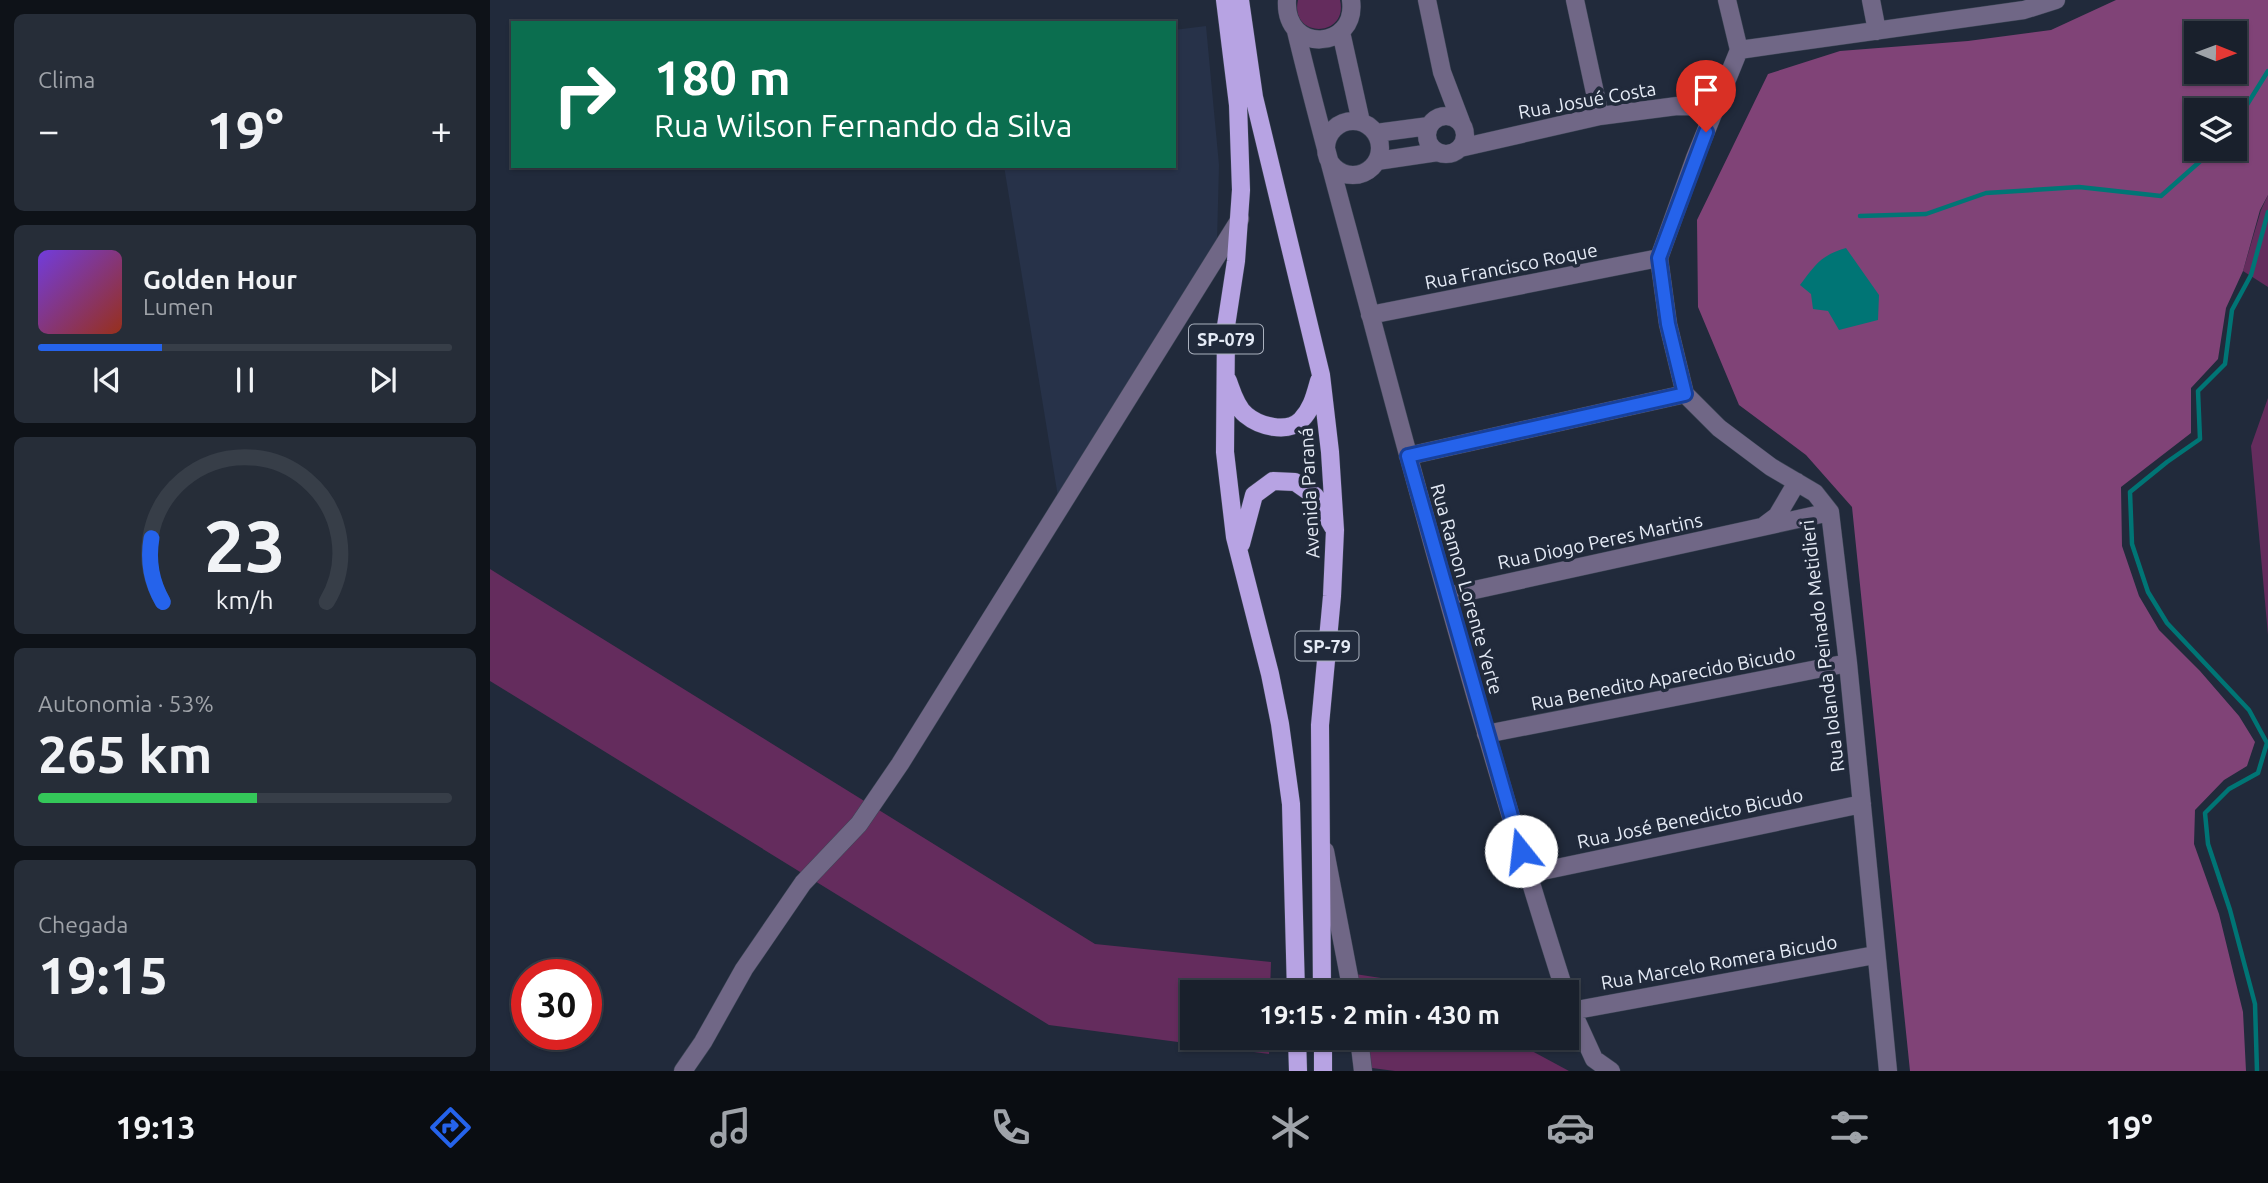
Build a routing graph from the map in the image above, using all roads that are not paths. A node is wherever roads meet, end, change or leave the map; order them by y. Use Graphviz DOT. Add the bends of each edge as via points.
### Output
graph roads {
  1 [pos="1226,0"];
  2 [pos="1240,0"];
  3 [pos="1287,0"];
  4 [pos="1351,0"];
  5 [pos="1427,0"];
  6 [pos="1575,0"];
  7 [pos="1727,0"];
  8 [pos="1871,0"];
  9 [pos="2056,0"];
  10 [pos="2023,5"];
  11 [pos="1296,31"];
  12 [pos="1877,31"];
  13 [pos="1340,32"];
  14 [pos="1739,50"];
  15 [pos="1442,72"];
  16 [pos="1716,107"];
  17 [pos="1600,116"];
  18 [pos="1361,122"];
  19 [pos="1434,122"];
  20 [pos="1376,133"];
  21 [pos="1462,133"];
  22 [pos="1438,152"];
  23 [pos="1326,153"];
  24 [pos="1377,161"];
  25 [pos="1240,219"];
  26 [pos="1659,258"];
  27 [pos="1370,315"];
  28 [pos="1225,371"];
  29 [pos="1321,375"];
  30 [pos="1685,394"];
  31 [pos="1408,456"];
  32 [pos="1771,467"];
  33 [pos="1797,482"];
  34 [pos="1786,502"];
  35 [pos="1830,512"];
  36 [pos="1762,527"];
  37 [pos="1335,530"];
  38 [pos="1238,555"];
  39 [pos="1447,596"];
  40 [pos="1848,663"];
  41 [pos="1486,734"];
  42 [pos="1862,804"];
  43 [pos="1321,830"];
  44 [pos="1528,874"];
  45 [pos="1875,955"];
  46 [pos="1296,980"];
  47 [pos="1322,980"];
  48 [pos="1350,980"];
  49 [pos="1562,980"];
  50 [pos="1579,997"];
  51 [pos="1579,1024"];
  52 [pos="1297,1050"];
  53 [pos="1322,1050"];
  54 [pos="1360,1050"];
  55 [pos="682,1071"];
  56 [pos="1298,1071"];
  57 [pos="1323,1071"];
  58 [pos="1363,1071"];
  59 [pos="1611,1071"];
  60 [pos="1888,1071"];
  1 -- 25 [label="main road, SP-079" via="1238,105"];
  2 -- 29 [label="main road, Avenida Paraná / SP-79" via="1254,97"];
  3 -- 11 [label="street, Rua Ramon Lorente Yerte" via="1286,11"];
  4 -- 13 [label="street" via="1351,14"];
  5 -- 15 [label="street"];
  6 -- 17 [label="street"];
  7 -- 14 [label="street"];
  8 -- 12 [label="street"];
  9 -- 10 [label="street"];
  10 -- 12 [label="street"];
  11 -- 13 [label="street" via="1313,40"];
  11 -- 23 [label="street, Rua Ramon Lorente Yerte"];
  12 -- 14 [label="street"];
  13 -- 18 [label="street"];
  14 -- 16 [label="street"];
  15 -- 19 [label="street"];
  15 -- 21 [label="street"];
  16 -- 17 [label="street, Rua Josué Costa" via="1677,106"];
  16 -- 26 [label="street"];
  17 -- 21 [label="street, Rua Josué Costa" via="1508,136"];
  18 -- 20 [label="street"];
  18 -- 23 [label="street" via="1334,127"];
  19 -- 20 [label="street"];
  19 -- 21 [label="street" via="1451,116"];
  19 -- 22 [label="street" via="1427,138"];
  20 -- 24 [label="street"];
  21 -- 22 [label="street" via="1450,154"];
  22 -- 24 [label="street"];
  23 -- 24 [label="street" via="1332,166 1345,174 1363,173"];
  23 -- 27 [label="street, Rua Ramon Lorente Yerte"];
  25 -- 28 [label="main road, SP-079"];
  25 -- 55 [label="street" via="900,764 859,824 803,883"];
  26 -- 27 [label="street, Rua Francisco Roque"];
  26 -- 30 [label="street" via="1668,324"];
  27 -- 31 [label="street, Rua Ramon Lorente Yerte"];
  28 -- 29 [label="main road" via="1244,414 1261,425 1281,428 1299,423 1311,408"];
  28 -- 38 [label="main road, SP-079" via="1225,452"];
  29 -- 37 [label="main road, Avenida Paraná / SP-79"];
  30 -- 31 [label="street"];
  30 -- 32 [label="street, Rua Iolanda Peinado Metidieri" via="1719,428"];
  31 -- 39 [label="street, Rua Ramon Lorente Yerte"];
  32 -- 33 [label="street, Rua Iolanda Peinado Metidieri"];
  32 -- 34 [label="street" via="1782,480"];
  33 -- 34 [label="street"];
  33 -- 35 [label="street, Rua Iolanda Peinado Metidieri" via="1815,493"];
  34 -- 36 [label="street"];
  35 -- 36 [label="street, Rua Diogo Peres Martins"];
  35 -- 40 [label="street, Rua Iolanda Peinado Metidieri"];
  36 -- 39 [label="street, Rua Diogo Peres Martins"];
  37 -- 38 [label="main road" via="1315,496 1295,482 1273,481 1254,495"];
  37 -- 43 [label="main road, Avenida Paraná / SP-79" via="1320,725"];
  38 -- 46 [label="main road, SP-079" via="1270,674 1291,804"];
  39 -- 41 [label="street, Rua Ramon Lorente Yerte"];
  40 -- 41 [label="street, Rua Benedito Aparecido Bicudo"];
  40 -- 42 [label="street, Rua Iolanda Peinado Metidieri"];
  41 -- 44 [label="street, Rua Ramon Lorente Yerte"];
  42 -- 44 [label="street, Rua José Benedicto Bicudo"];
  42 -- 45 [label="street, Rua Iolanda Peinado Metidieri"];
  43 -- 47 [label="main road, Avenida Paraná / SP-79"];
  43 -- 48 [label="street"];
  44 -- 49 [label="street, Rua Ramon Lorente Yerte"];
  45 -- 50 [label="street, Rua Marcelo Romera Bicudo"];
  45 -- 60 [label="street, Rua Iolanda Peinado Metidieri"];
  51 -- 59 [label="street, Rua Ramon Lorente Yerte" via="1594,1059"];
  52 -- 56 [label="main road"];
  53 -- 57 [label="main road"];
  54 -- 58 [label="street"];
}
